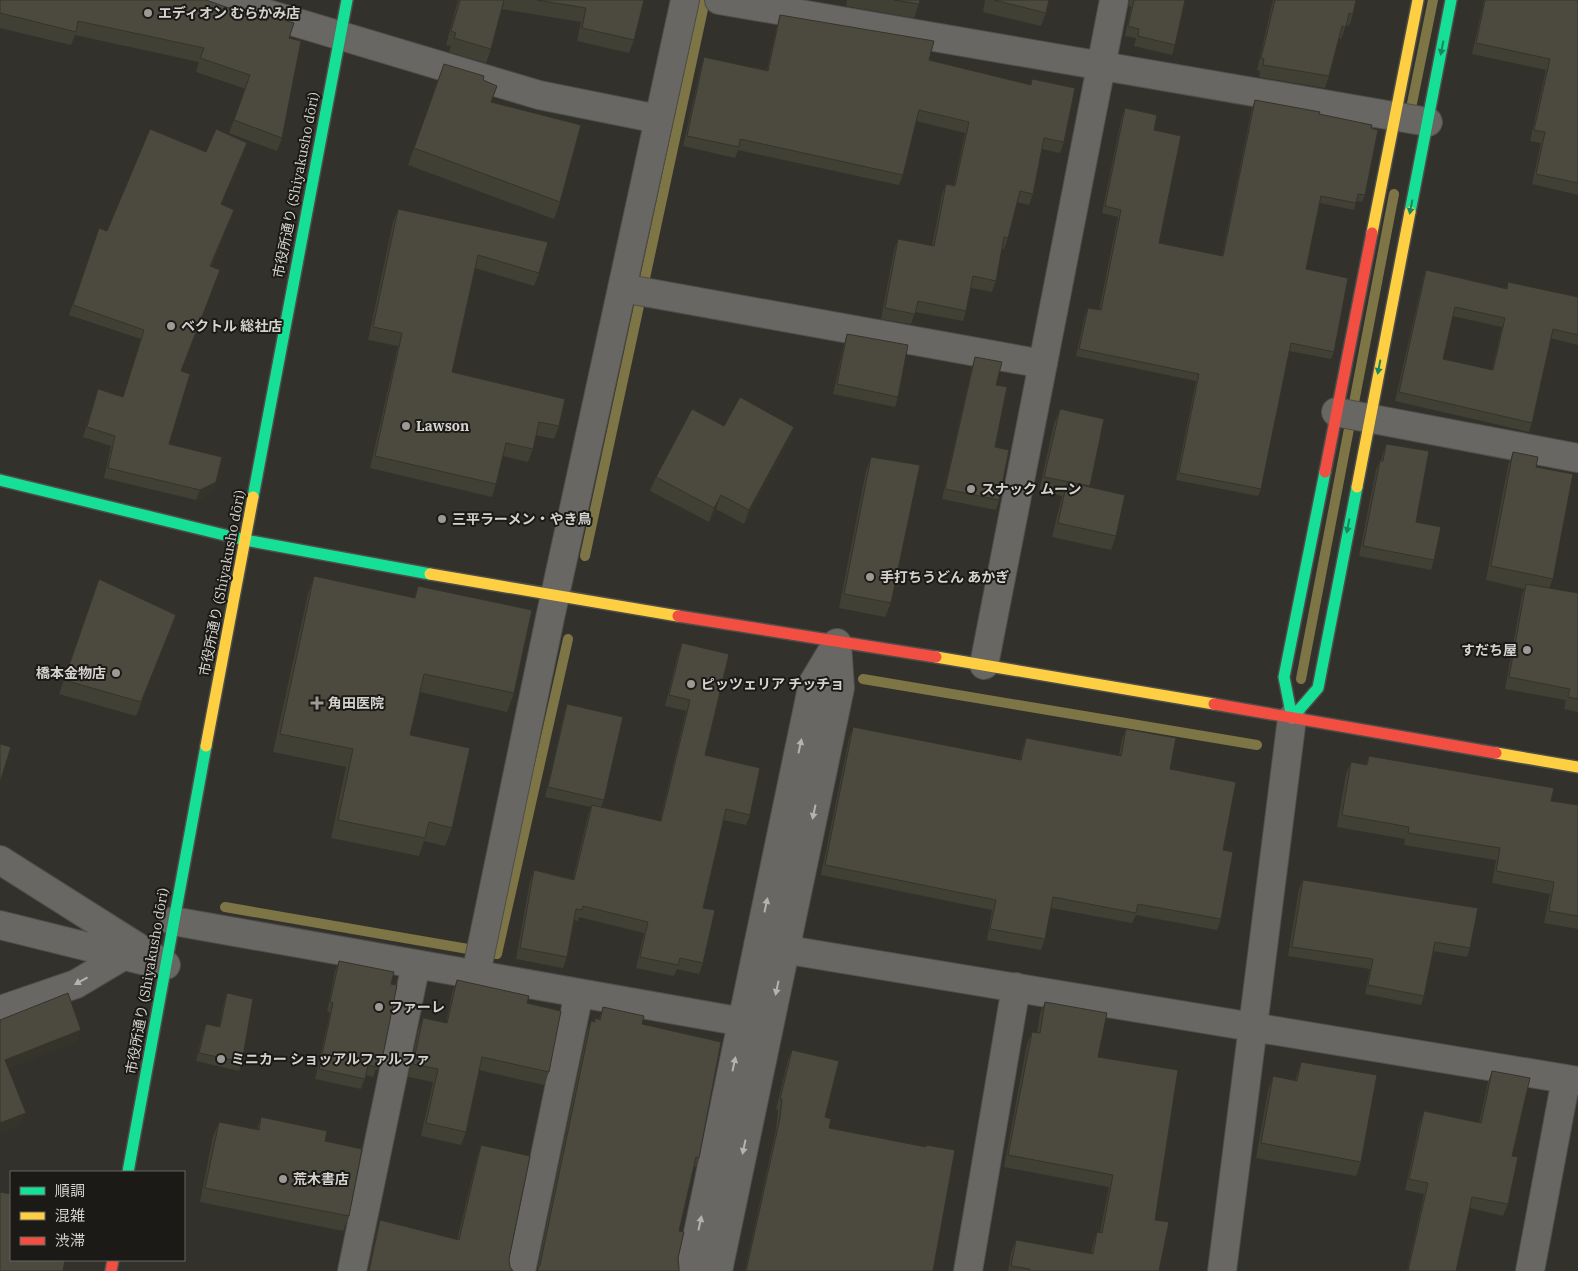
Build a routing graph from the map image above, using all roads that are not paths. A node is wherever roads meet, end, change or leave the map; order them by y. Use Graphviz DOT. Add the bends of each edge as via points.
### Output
graph roads {
  1 [pos="221,0"];
  2 [pos="346,0"];
  3 [pos="685,0"];
  4 [pos="718,0"];
  5 [pos="1114,0"];
  6 [pos="1418,0"];
  7 [pos="1452,0"];
  8 [pos="340,35"];
  9 [pos="1102,66"];
  10 [pos="1410,118"];
  11 [pos="658,119"];
  12 [pos="636,291"];
  13 [pos="1043,364"];
  14 [pos="1352,415"];
  15 [pos="1578,458"];
  16 [pos="0,480"];
  17 [pos="245,540"];
  18 [pos="556,597"];
  19 [pos="837,643"];
  20 [pos="984,665"];
  21 [pos="1292,718"];
  22 [pos="1578,767"];
  23 [pos="0,860"];
  24 [pos="173,921"];
  25 [pos="0,926"];
  26 [pos="758,945"];
  27 [pos="785,949"];
  28 [pos="123,956"];
  29 [pos="480,959"];
  30 [pos="166,964"];
  31 [pos="416,964"];
  32 [pos="1016,987"];
  33 [pos="578,993"];
  34 [pos="0,1010"];
  35 [pos="742,1022"];
  36 [pos="769,1026"];
  37 [pos="1252,1026"];
  38 [pos="1572,1080"];
  39 [pos="128,1171"];
  40 [pos="352,1271"];
  41 [pos="521,1271"];
  42 [pos="690,1271"];
  43 [pos="718,1271"];
  44 [pos="968,1271"];
  45 [pos="1222,1271"];
  46 [pos="1530,1271"];
  1 -- 8 [label="street"];
  2 -- 8 [label="street, 市役所通り (Shiyakusho dōri)"];
  3 -- 11 [label="street"];
  4 -- 9 [label="street"];
  5 -- 9 [label="street"];
  6 -- 10 [label="street"];
  7 -- 10 [label="street, one-way"];
  8 -- 11 [label="street" via="539,95"];
  8 -- 17 [label="street, 市役所通り (Shiyakusho dōri)"];
  9 -- 10 [label="street"];
  9 -- 13 [label="street"];
  10 -- 14 [label="street, one-way"];
  10 -- 14 [label="street"];
  11 -- 12 [label="street"];
  12 -- 13 [label="street"];
  12 -- 18 [label="street"];
  13 -- 20 [label="street"];
  14 -- 15 [label="street"];
  14 -- 21 [label="street" via="1284,677"];
  14 -- 21 [label="street, one-way" via="1318,688"];
  16 -- 17 [label="street"];
  17 -- 18 [label="street"];
  17 -- 24 [label="street, 市役所通り (Shiyakusho dōri)"];
  18 -- 19 [label="street"];
  18 -- 29 [label="street"];
  19 -- 20 [label="street"];
  26 -- 19 [label="street, one-way" via="813,684"];
  19 -- 27 [label="street, one-way" via="840,688"];
  20 -- 21 [label="street"];
  21 -- 22 [label="street"];
  21 -- 37 [label="street"];
  23 -- 30 [label="street"];
  24 -- 30 [label="street, 市役所通り (Shiyakusho dōri)"];
  24 -- 31 [label="street"];
  25 -- 28 [label="street"];
  26 -- 27 [label="street"];
  26 -- 35 [label="street"];
  27 -- 32 [label="street"];
  27 -- 36 [label="street, one-way"];
  28 -- 30 [label="street"];
  28 -- 34 [label="street, one-way" via="76,984"];
  29 -- 31 [label="street"];
  29 -- 33 [label="street"];
  30 -- 39 [label="street, 市役所通り (Shiyakusho dōri)"];
  31 -- 40 [label="street"];
  32 -- 37 [label="street"];
  32 -- 44 [label="street"];
  33 -- 35 [label="street"];
  33 -- 41 [label="street"];
  35 -- 36 [label="street"];
  42 -- 35 [label="street, one-way"];
  36 -- 43 [label="street, one-way"];
  37 -- 38 [label="street"];
  37 -- 45 [label="street"];
  38 -- 46 [label="street"];
}
